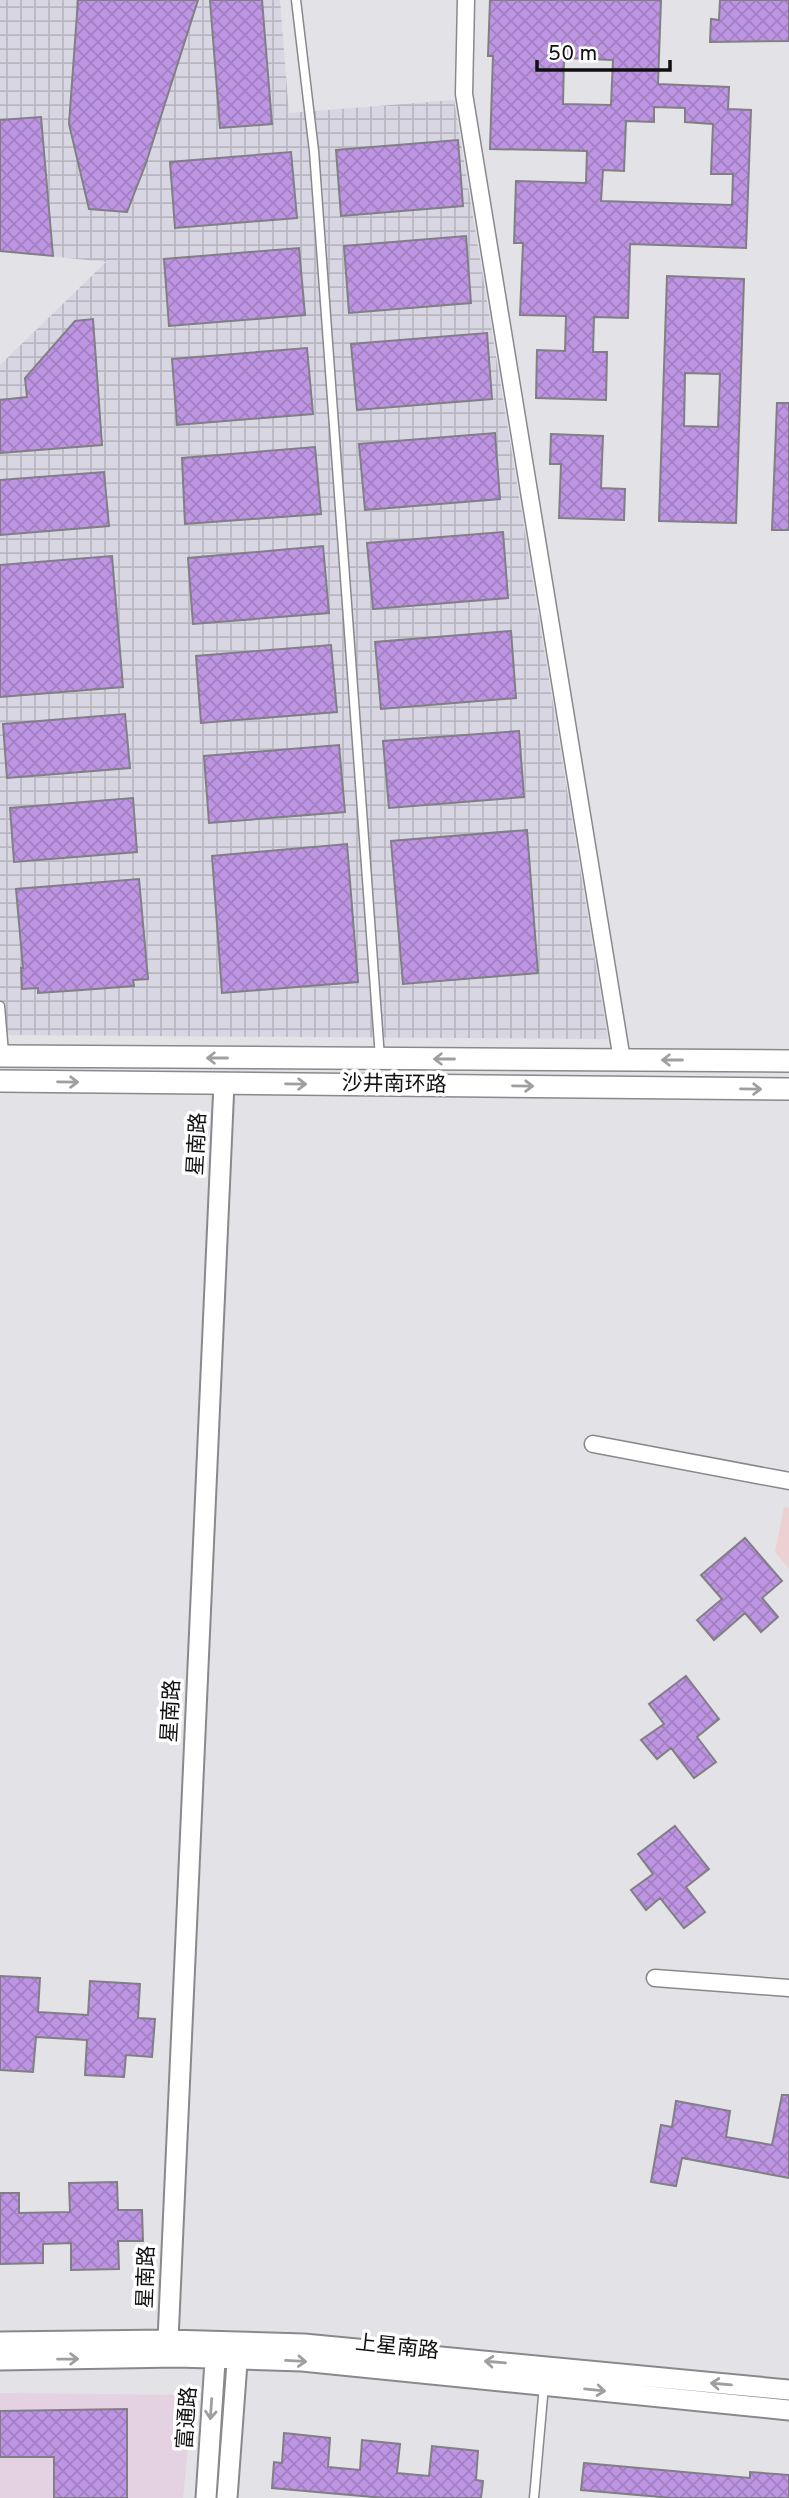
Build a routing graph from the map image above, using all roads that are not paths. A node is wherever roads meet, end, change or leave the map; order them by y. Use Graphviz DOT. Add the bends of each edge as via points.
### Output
graph roads {
  1 [pos="296,0"];
  2 [pos="466,0"];
  3 [pos="0,1006"];
  4 [pos="2,1056"];
  5 [pos="380,1058"];
  6 [pos="622,1060"];
  7 [pos="789,1061"];
  8 [pos="0,1081"];
  9 [pos="224,1083"];
  10 [pos="789,1089"];
  11 [pos="593,1444"];
  12 [pos="789,1481"];
  13 [pos="655,1978"];
  14 [pos="789,1988"];
  15 [pos="168,2340"];
  16 [pos="0,2342"];
  17 [pos="215,2350"];
  18 [pos="237,2350"];
  19 [pos="0,2360"];
  20 [pos="544,2385"];
  21 [pos="789,2390"];
  22 [pos="789,2410"];
  23 [pos="206,2498"];
  24 [pos="227,2498"];
  25 [pos="534,2498"];
  1 -- 5 [label="lane" via="314,151"];
  2 -- 6 [label="street" via="464,94"];
  3 -- 4 [label="lane"];
  5 -- 4 [label="main road, 沙井南环路, one-way"];
  6 -- 5 [label="main road, 沙井南环路, one-way"];
  7 -- 6 [label="main road, 沙井南环路, one-way"];
  8 -- 9 [label="main road, 沙井南环路, one-way"];
  9 -- 10 [label="main road, 沙井南环路, one-way"];
  9 -- 15 [label="street, 星南路"];
  11 -- 12 [label="street"];
  13 -- 14 [label="street"];
  15 -- 16 [label="street, 上星南路"];
  15 -- 17 [label="street, 上星南路"];
  17 -- 18 [label="street, 上星南路"];
  19 -- 17 [label="street, 上星南路, one-way"];
  17 -- 23 [label="street, 富通路, one-way"];
  18 -- 20 [label="street, 上星南路, one-way" via="302,2361"];
  21 -- 18 [label="street, 上星南路, one-way" via="318,2345"];
  18 -- 24 [label="street"];
  20 -- 22 [label="street, 上星南路, one-way"];
  20 -- 25 [label="lane"];
}
